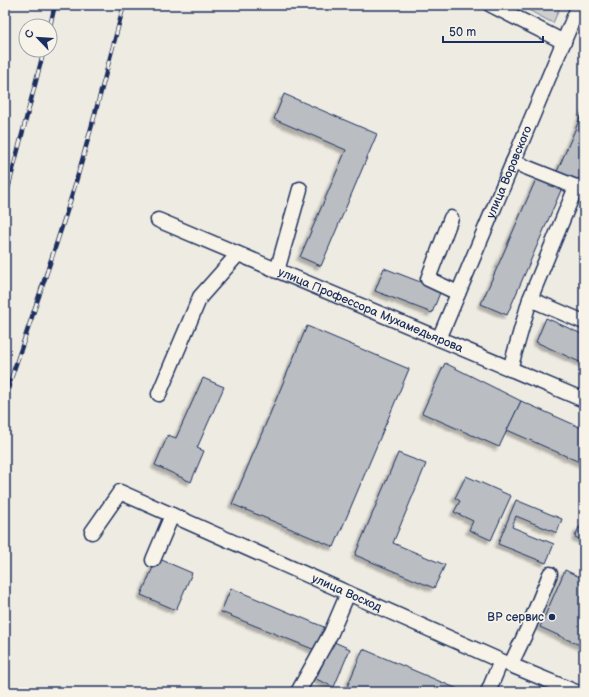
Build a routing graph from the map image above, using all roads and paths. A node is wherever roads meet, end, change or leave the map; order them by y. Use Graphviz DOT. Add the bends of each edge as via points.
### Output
graph roads {
  1 [pos="491,5"];
  2 [pos="579,5"];
  3 [pos="564,42"];
  4 [pos="514,162"];
  5 [pos="580,187"];
  6 [pos="300,189"];
  7 [pos="451,218"];
  8 [pos="158,220"];
  9 [pos="238,254"];
  10 [pos="277,271"];
  11 [pos="458,293"];
  12 [pos="530,299"];
  13 [pos="584,322"];
  14 [pos="439,339"];
  15 [pos="510,369"];
  16 [pos="159,394"];
  17 [pos="584,400"];
  18 [pos="172,515"];
  19 [pos="92,532"];
  20 [pos="153,560"];
  21 [pos="550,574"];
  22 [pos="348,593"];
  23 [pos="506,662"];
  24 [pos="298,692"];
  25 [pos="488,692"];
  26 [pos="576,692"];
  1 -- 3 [label="street"];
  2 -- 3 [label="street, улица Воровского"];
  3 -- 4 [label="street, улица Воровского"];
  4 -- 5 [label="street"];
  4 -- 11 [label="street, улица Воровского"];
  5 -- 12 [label="street"];
  6 -- 10 [label="street"];
  7 -- 11 [label="street" via="428,279"];
  8 -- 9 [label="street, улица Профессора Мухамедьярова"];
  9 -- 10 [label="street, улица Профессора Мухамедьярова"];
  9 -- 16 [label="street" via="200,297"];
  10 -- 14 [label="street, улица Профессора Мухамедьярова"];
  11 -- 14 [label="street, улица Воровского"];
  12 -- 13 [label="street"];
  12 -- 15 [label="street"];
  14 -- 15 [label="street, улица Профессора Мухамедьярова"];
  15 -- 17 [label="street, улица Профессора Мухамедьярова"];
  18 -- 19 [label="street, улица Восход" via="120,492"];
  18 -- 20 [label="street"];
  18 -- 22 [label="street, улица Восход"];
  21 -- 23 [label="street" via="529,626"];
  22 -- 23 [label="street, улица Восход"];
  22 -- 24 [label="street" via="331,633"];
  23 -- 25 [label="street"];
  23 -- 26 [label="street, улица Восход"];
}
